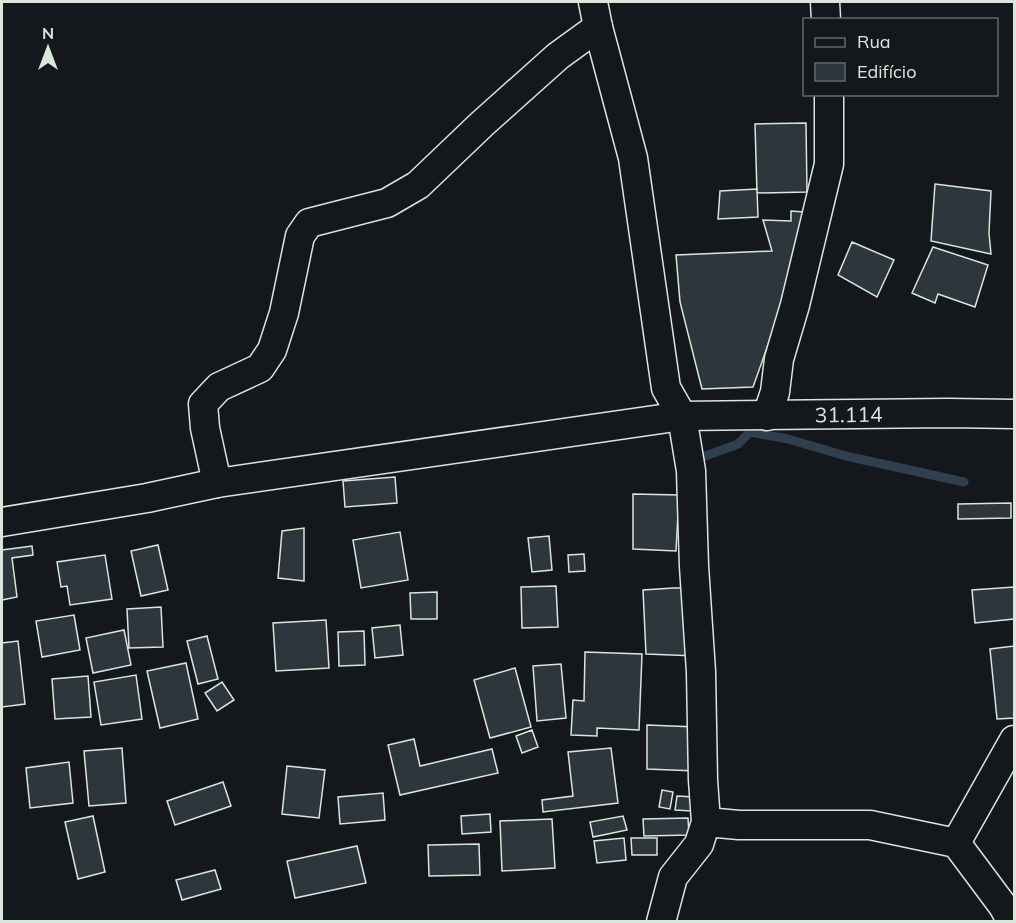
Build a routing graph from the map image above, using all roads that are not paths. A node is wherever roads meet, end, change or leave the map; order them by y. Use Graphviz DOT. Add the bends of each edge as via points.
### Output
graph roads {
  1 [pos="825,2"];
  2 [pos="596,14"];
  3 [pos="826,18"];
  4 [pos="829,96"];
  5 [pos="1014,414"];
  6 [pos="682,416"];
  7 [pos="767,416"];
  8 [pos="217,483"];
  9 [pos="2,522"];
  10 [pos="1014,740"];
  11 [pos="706,822"];
  12 [pos="956,843"];
  13 [pos="661,921"];
  14 [pos="1012,921"];
  1 -- 3 [label="street"];
  2 -- 6 [label="street" via="633,158 666,388"];
  2 -- 8 [label="street" via="558,56 418,185 387,203 309,222 300,236 272,350 260,368 219,387 203,404"];
  4 -- 7 [label="street" via="829,164"];
  5 -- 7 [label="street, 31.114"];
  6 -- 7 [label="street, 31.114"];
  6 -- 8 [label="street, 31.114"];
  6 -- 11 [label="street" via="691,471"];
  8 -- 9 [label="street, 31.114"];
  10 -- 12 [label="street"];
  11 -- 12 [label="street" via="870,825"];
  11 -- 13 [label="street" via="699,844 673,877"];
  12 -- 14 [label="street"];
}
